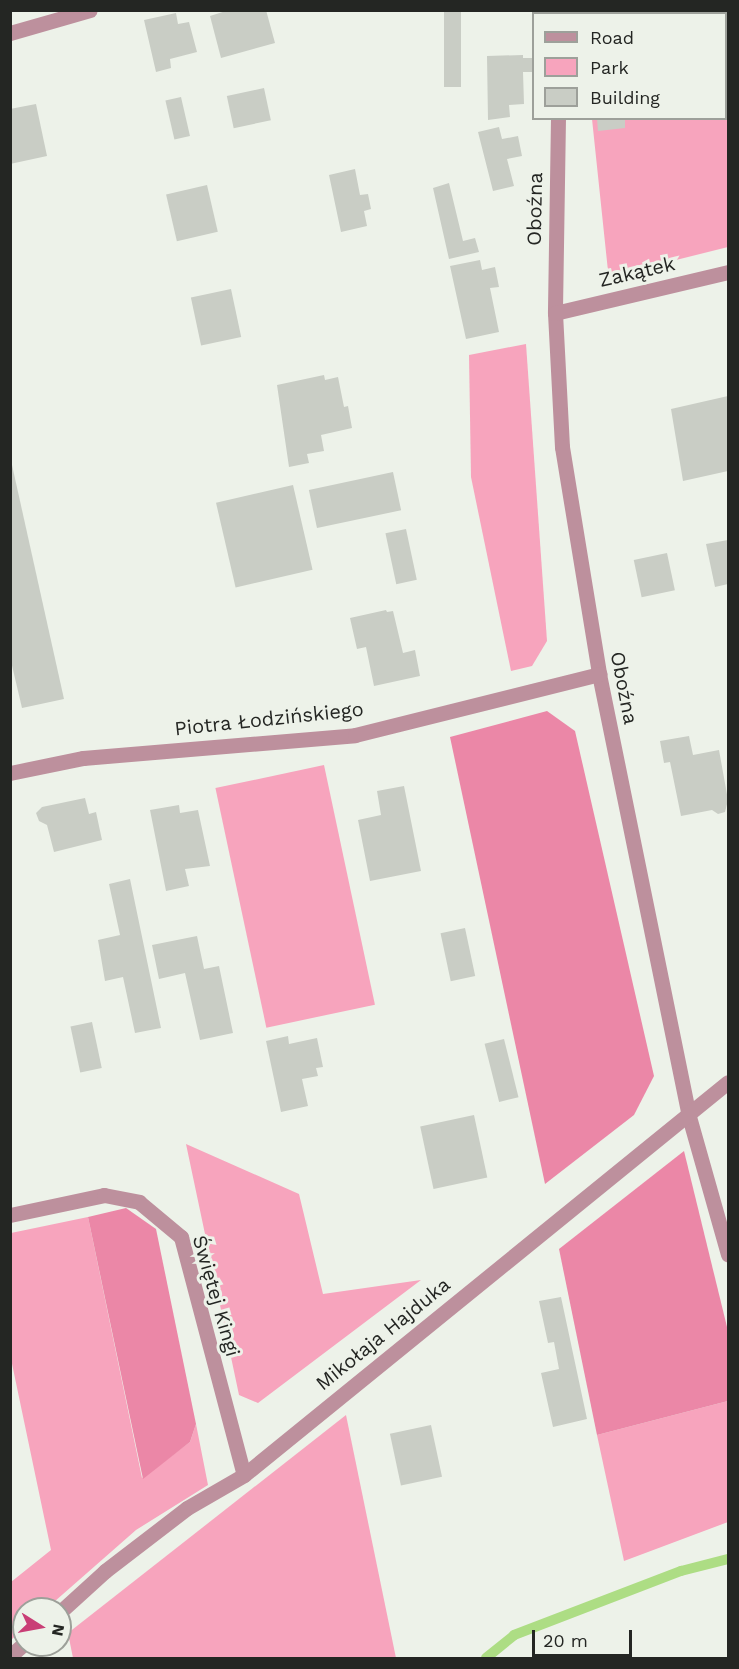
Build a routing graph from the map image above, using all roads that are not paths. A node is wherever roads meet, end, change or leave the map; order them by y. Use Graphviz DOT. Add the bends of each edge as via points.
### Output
graph roads {
  1 [pos="90,10"];
  2 [pos="10,33"];
  3 [pos="558,120"];
  4 [pos="729,272"];
  5 [pos="555,313"];
  6 [pos="599,674"];
  7 [pos="10,772"];
  8 [pos="729,1082"];
  9 [pos="688,1113"];
  10 [pos="10,1215"];
  11 [pos="729,1254"];
  12 [pos="244,1475"];
  13 [pos="72,1601"];
  1 -- 2 [label="street"];
  3 -- 5 [label="street, Oboźna"];
  4 -- 5 [label="street, Zakątek"];
  5 -- 6 [label="street, Oboźna" via="562,447"];
  6 -- 7 [label="street, Piotra Łodzińskiego" via="355,735 83,758"];
  6 -- 9 [label="street, Oboźna"];
  8 -- 9 [label="street, Mikołaja Hajduka"];
  9 -- 11 [label="street, Oboźna"];
  9 -- 12 [label="street, Mikołaja Hajduka"];
  10 -- 12 [label="street, Świętej Kingi" via="104,1195 139,1202 180,1238"];
  12 -- 13 [label="street, Mikołaja Hajduka" via="187,1508"];
}
